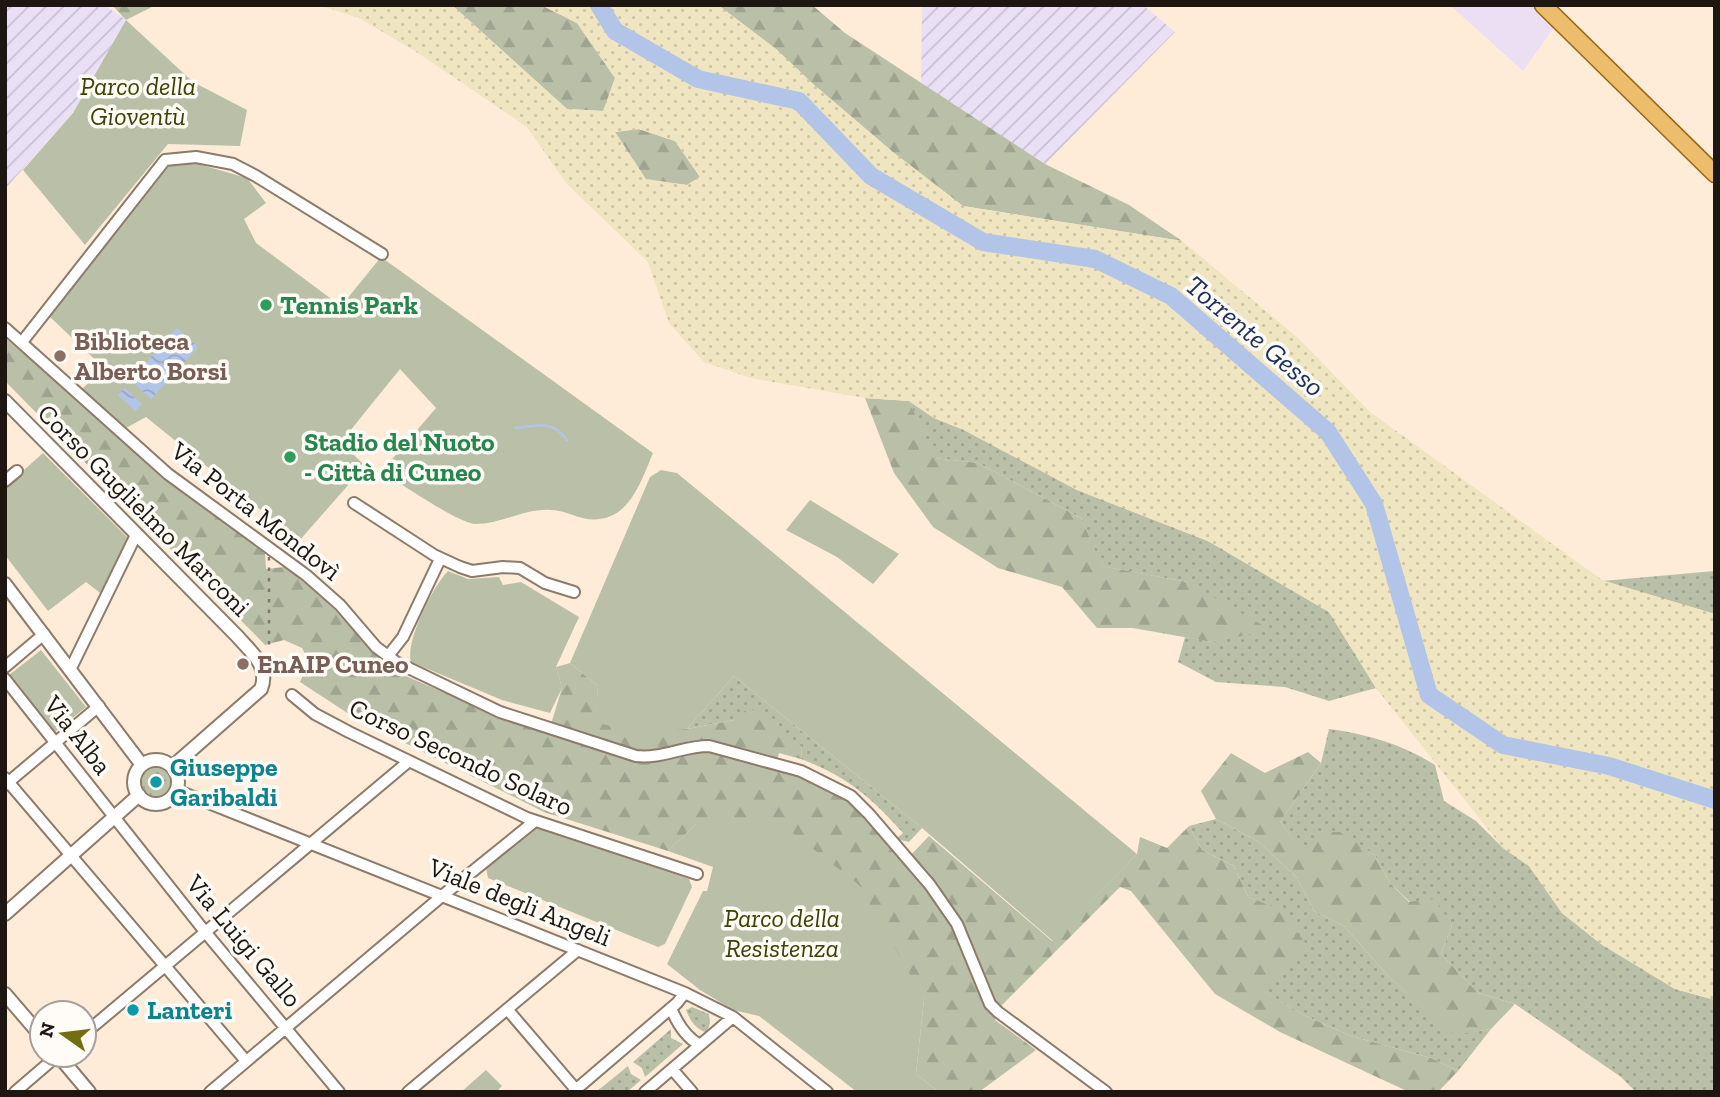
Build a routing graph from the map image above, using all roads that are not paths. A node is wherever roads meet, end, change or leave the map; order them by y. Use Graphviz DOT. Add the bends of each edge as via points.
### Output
graph roads {
  1 [pos="1543,5"];
  2 [pos="1715,174"];
  3 [pos="382,254"];
  4 [pos="5,328"];
  5 [pos="22,342"];
  6 [pos="5,401"];
  7 [pos="17,471"];
  8 [pos="5,481"];
  9 [pos="354,503"];
  10 [pos="136,535"];
  11 [pos="440,559"];
  12 [pos="5,583"];
  13 [pos="574,592"];
  14 [pos="44,634"];
  15 [pos="388,656"];
  16 [pos="5,667"];
  17 [pos="70,670"];
  18 [pos="5,680"];
  19 [pos="292,695"];
  20 [pos="99,706"];
  21 [pos="55,743"];
  22 [pos="408,762"];
  23 [pos="142,765"];
  24 [pos="172,767"];
  25 [pos="6,782"];
  26 [pos="176,790"];
  27 [pos="139,795"];
  28 [pos="114,819"];
  29 [pos="535,821"];
  30 [pos="313,844"];
  31 [pos="72,855"];
  32 [pos="697,874"];
  33 [pos="442,895"];
  34 [pos="5,897"];
  35 [pos="21,898"];
  36 [pos="5,914"];
  37 [pos="206,933"];
  38 [pos="578,950"];
  39 [pos="167,967"];
  40 [pos="685,993"];
  41 [pos="5,994"];
  42 [pos="671,1008"];
  43 [pos="508,1009"];
  44 [pos="733,1017"];
  45 [pos="28,1021"];
  46 [pos="98,1023"];
  47 [pos="286,1027"];
  48 [pos="700,1045"];
  49 [pos="246,1062"];
  50 [pos="42,1069"];
  51 [pos="70,1069"];
  52 [pos="672,1069"];
  53 [pos="576,1091"];
  54 [pos="15,1092"];
  55 [pos="89,1092"];
  56 [pos="210,1092"];
  57 [pos="339,1092"];
  58 [pos="408,1092"];
  59 [pos="645,1092"];
  60 [pos="692,1092"];
  61 [pos="827,1092"];
  62 [pos="1106,1092"];
  1 -- 2 [label="main road"];
  3 -- 5 [label="street" via="233,164 170,158"];
  4 -- 5 [label="street, Via Porta Mondovì"];
  5 -- 15 [label="street, Via Porta Mondovì" via="168,474 306,575"];
  6 -- 10 [label="street, Corso Guglielmo Marconi"];
  7 -- 8 [label="street"];
  9 -- 11 [label="street"];
  10 -- 17 [label="street"];
  10 -- 24 [label="street, Corso Guglielmo Marconi" via="264,670 261,689"];
  11 -- 13 [label="street" via="472,571 520,569"];
  11 -- 15 [label="street" via="403,637"];
  12 -- 14 [label="street"];
  14 -- 16 [label="street"];
  14 -- 17 [label="street"];
  15 -- 62 [label="street, Via Porta Mondovì" via="500,712 636,756 657,757 709,746 801,771 851,796 930,885 957,924 990,1004"];
  17 -- 20 [label="street"];
  18 -- 21 [label="street, Via Alba"];
  19 -- 22 [label="street, Corso Secondo Solaro" via="315,715"];
  20 -- 21 [label="street"];
  20 -- 23 [label="street"];
  21 -- 25 [label="street"];
  21 -- 28 [label="street, Via Alba"];
  22 -- 29 [label="street, Corso Secondo Solaro"];
  22 -- 30 [label="street"];
  23 -- 24 [label="street" via="154,760"];
  23 -- 27 [label="street" via="134,783"];
  24 -- 26 [label="street" via="177,775"];
  25 -- 31 [label="street"];
  26 -- 27 [label="street" via="162,803 149,803"];
  26 -- 30 [label="street, Viale degli Angeli"];
  27 -- 28 [label="street"];
  28 -- 31 [label="street"];
  28 -- 37 [label="street, Via Luigi Gallo"];
  29 -- 32 [label="street, Corso Secondo Solaro"];
  29 -- 33 [label="street"];
  30 -- 33 [label="street, Viale degli Angeli"];
  30 -- 37 [label="street"];
  31 -- 35 [label="street"];
  31 -- 39 [label="street"];
  33 -- 38 [label="street, Viale degli Angeli"];
  33 -- 47 [label="street"];
  34 -- 35 [label="street"];
  35 -- 36 [label="street"];
  37 -- 39 [label="street"];
  37 -- 47 [label="street, Via Luigi Gallo"];
  38 -- 40 [label="street, Viale degli Angeli"];
  38 -- 43 [label="street"];
  39 -- 46 [label="street"];
  39 -- 49 [label="street"];
  40 -- 42 [label="street"];
  40 -- 44 [label="street, Viale degli Angeli"];
  41 -- 45 [label="street"];
  42 -- 48 [label="street" via="682,1030"];
  42 -- 53 [label="street"];
  43 -- 53 [label="street"];
  43 -- 58 [label="street"];
  44 -- 48 [label="street"];
  44 -- 61 [label="street, Viale degli Angeli"];
  47 -- 49 [label="street"];
  47 -- 57 [label="street, Via Luigi Gallo"];
  48 -- 52 [label="street"];
  49 -- 56 [label="street"];
  50 -- 54 [label="street"];
  51 -- 55 [label="street"];
  52 -- 59 [label="street"];
  52 -- 60 [label="street"];
}
